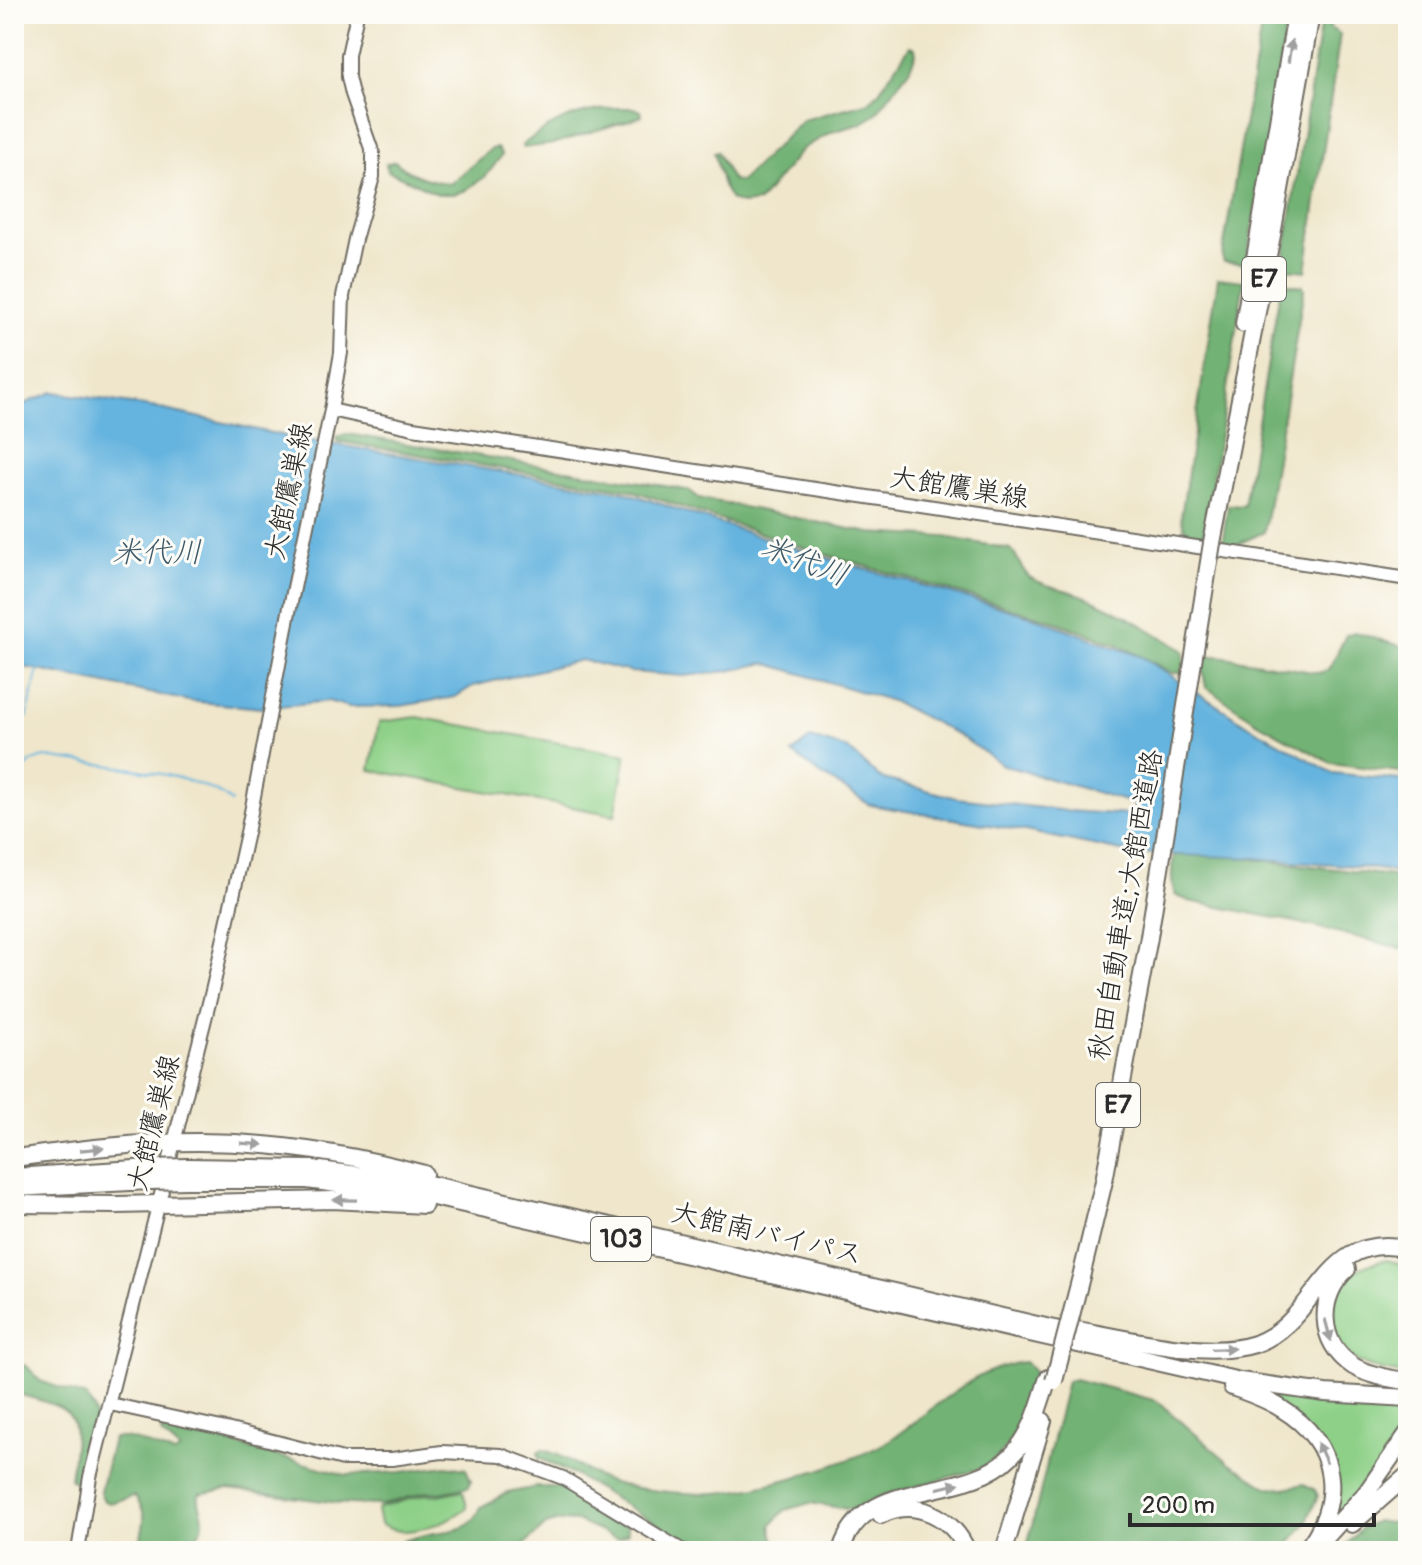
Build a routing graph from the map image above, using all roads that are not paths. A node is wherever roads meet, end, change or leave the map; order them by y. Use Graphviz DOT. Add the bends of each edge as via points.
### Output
graph roads {
  1 [pos="357,14"];
  2 [pos="1296,14"];
  3 [pos="1311,14"];
  4 [pos="331,410"];
  5 [pos="1212,543"];
  6 [pos="1408,579"];
  7 [pos="174,1142"];
  8 [pos="14,1158"];
  9 [pos="150,1174"];
  10 [pos="14,1177"];
  11 [pos="14,1188"];
  12 [pos="14,1204"];
  13 [pos="158,1204"];
  14 [pos="563,1219"];
  15 [pos="1408,1249"];
  16 [pos="1408,1259"];
  17 [pos="1008,1317"];
  18 [pos="1051,1339"];
  19 [pos="1051,1380"];
  20 [pos="1408,1384"];
  21 [pos="1408,1398"];
  22 [pos="110,1404"];
  23 [pos="1045,1413"];
  24 [pos="1408,1433"];
  25 [pos="1408,1447"];
  26 [pos="1408,1475"];
  27 [pos="78,1551"];
  28 [pos="683,1551"];
  29 [pos="841,1551"];
  30 [pos="851,1551"];
  31 [pos="967,1551"];
  32 [pos="1004,1551"];
  33 [pos="1015,1551"];
  34 [pos="1305,1551"];
  35 [pos="1313,1551"];
  36 [pos="1324,1551"];
  1 -- 4 [label="main road" via="348,77 373,154 373,177 345,286"];
  5 -- 2 [label="highway, 秋田自動車道;大館西道路 / E7, one-way" via="1234,378"];
  3 -- 5 [label="highway, 秋田自動車道;大館西道路 / E7"];
  4 -- 6 [label="main road, 大館鷹巣線" via="413,428"];
  4 -- 7 [label="main road, 大館鷹巣線" via="213,987"];
  5 -- 19 [label="highway, 秋田自動車道;大館西道路 / E7, bridge" via="1104,1181"];
  8 -- 7 [label="highway, one-way"];
  7 -- 13 [label="main road, 大館鷹巣線"];
  7 -- 14 [label="highway, one-way" via="341,1155"];
  9 -- 10 [label="highway, 大館南バイパス / 103"];
  9 -- 11 [label="highway, 大館南バイパス / 103"];
  9 -- 14 [label="highway, 大館南バイパス / 103, bridge" via="270,1167 353,1173 433,1185"];
  12 -- 13 [label="highway"];
  14 -- 13 [label="highway, one-way" via="369,1201"];
  13 -- 22 [label="main road, 大館鷹巣線"];
  14 -- 17 [label="highway, 大館南バイパス / 103"];
  14 -- 18 [label="highway, 大館南バイパス / 103"];
  17 -- 15 [label="highway, one-way" via="1191,1348 1241,1348 1288,1324 1324,1277 1347,1257 1370,1247"];
  16 -- 20 [label="highway, one-way" via="1384,1254 1351,1265 1336,1280 1324,1310 1331,1342 1344,1358 1363,1371"];
  17 -- 20 [label="highway, 大館南バイパス / 103" via="1220,1366 1326,1382"];
  18 -- 21 [label="highway, 大館南バイパス / 103" via="1265,1385"];
  34 -- 18 [label="highway, one-way" via="1325,1520 1331,1485 1323,1452 1302,1424 1281,1408 1233,1387"];
  19 -- 23 [label="highway, 秋田自動車道;大館西道路 / E7"];
  29 -- 19 [label="highway, one-way" via="851,1528 874,1507 969,1481 1003,1463 1028,1434"];
  22 -- 27 [label="main road, 大館鷹巣線" via="90,1477"];
  22 -- 28 [label="main road" via="343,1459 455,1452 501,1455 563,1478"];
  23 -- 32 [label="highway, 秋田自動車道;大館西道路 / E7"];
  23 -- 33 [label="highway"];
  24 -- 35 [label="highway" via="1366,1493"];
  25 -- 36 [label="highway"];
  26 -- 36 [label="highway"];
  30 -- 31 [label="highway" via="860,1532 877,1516 911,1508 941,1518"];
}
